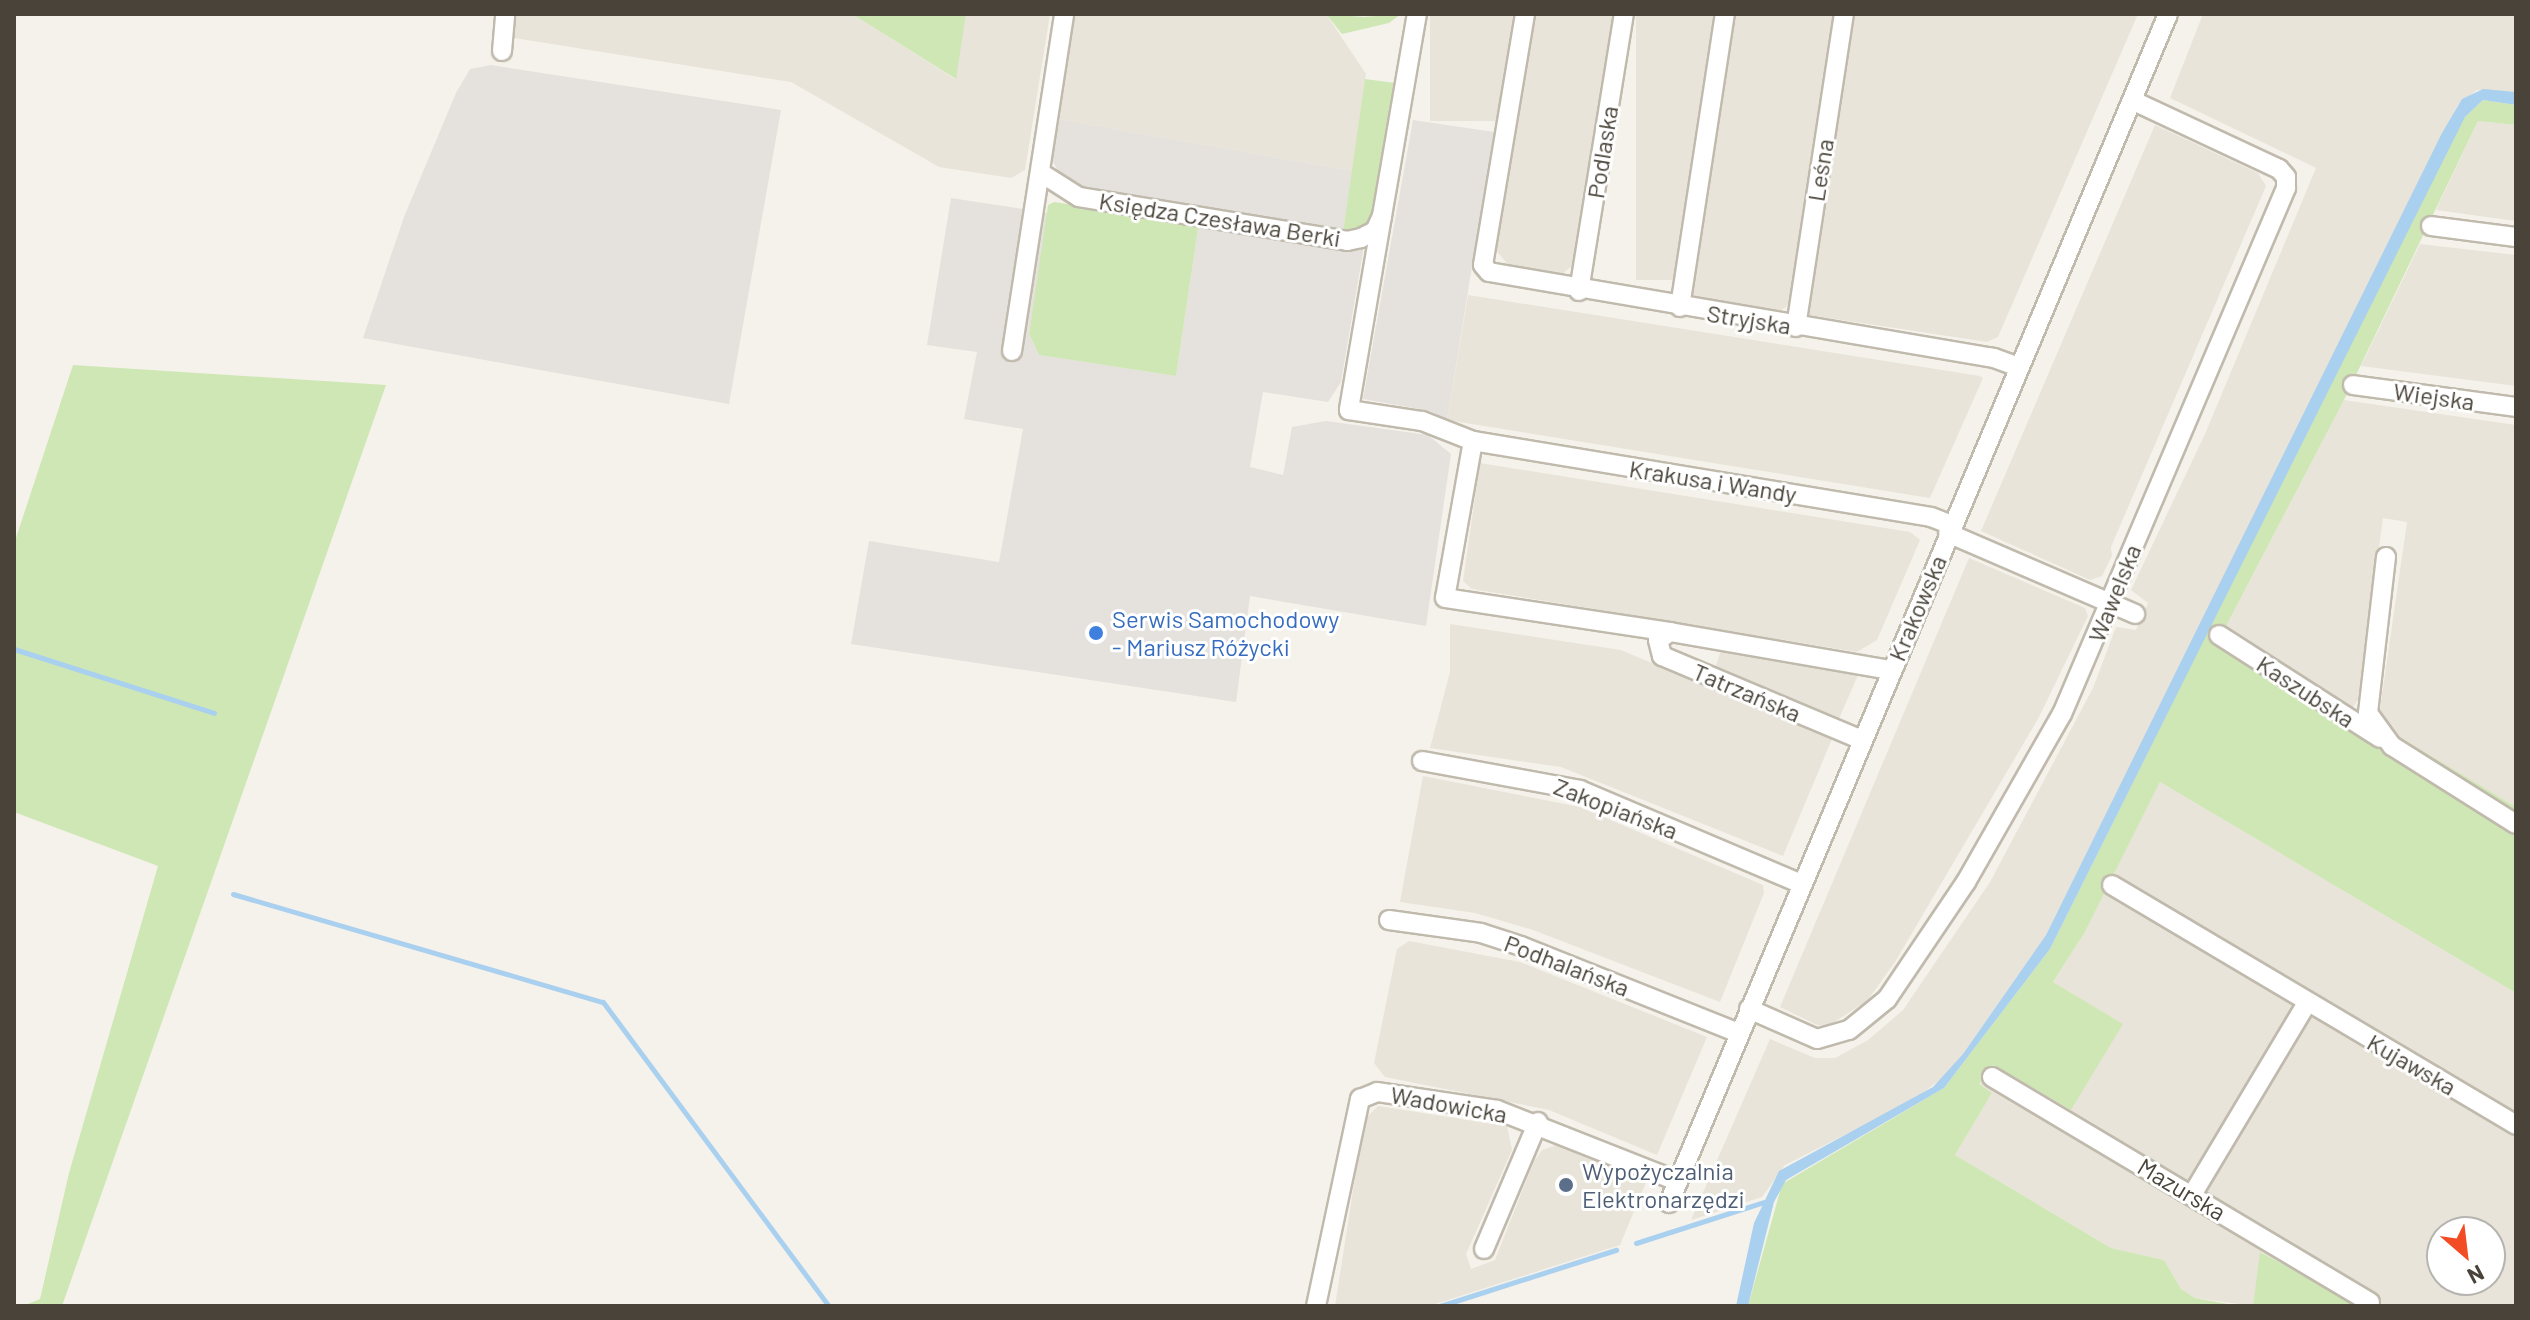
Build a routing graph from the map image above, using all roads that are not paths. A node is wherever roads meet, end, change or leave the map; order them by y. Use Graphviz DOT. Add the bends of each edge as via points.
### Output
graph roads {
  1 [pos="505,14"];
  2 [pos="1064,14"];
  3 [pos="1417,14"];
  4 [pos="1525,14"];
  5 [pos="1624,14"];
  6 [pos="1725,14"];
  7 [pos="1844,14"];
  8 [pos="2168,14"];
  9 [pos="502,51"];
  10 [pos="2132,100"];
  11 [pos="1041,173"];
  12 [pos="1382,216"];
  13 [pos="2431,226"];
  14 [pos="2516,237"];
  15 [pos="1579,291"];
  16 [pos="1680,307"];
  17 [pos="1796,327"];
  18 [pos="1012,351"];
  19 [pos="2019,367"];
  20 [pos="2353,385"];
  21 [pos="2516,407"];
  22 [pos="1473,441"];
  23 [pos="1950,529"];
  24 [pos="2386,557"];
  25 [pos="2109,602"];
  26 [pos="2135,614"];
  27 [pos="1670,632"];
  28 [pos="2219,635"];
  29 [pos="1891,670"];
  30 [pos="1862,740"];
  31 [pos="2392,746"];
  32 [pos="1422,761"];
  33 [pos="2516,824"];
  34 [pos="1801,884"];
  35 [pos="2112,885"];
  36 [pos="1389,920"];
  37 [pos="2307,1003"];
  38 [pos="1749,1009"];
  39 [pos="1738,1033"];
  40 [pos="1992,1077"];
  41 [pos="1538,1122"];
  42 [pos="2516,1125"];
  43 [pos="1677,1181"];
  44 [pos="2192,1195"];
  45 [pos="1669,1203"];
  46 [pos="1484,1249"];
  47 [pos="2370,1302"];
  48 [pos="1316,1306"];
  1 -- 9 [label="street"];
  2 -- 11 [label="street"];
  3 -- 12 [label="street"];
  4 -- 15 [label="street, Stryjska" via="1483,265 1497,277"];
  5 -- 15 [label="street, Podlaska"];
  6 -- 16 [label="street"];
  7 -- 17 [label="street, Leśna"];
  8 -- 10 [label="street, Krakowska"];
  10 -- 19 [label="street, Krakowska"];
  10 -- 25 [label="street, Wawelska" via="2279,169 2286,188"];
  11 -- 12 [label="street, Księdza Czesława Berki" via="1079,197 1347,241 1375,231"];
  11 -- 18 [label="street" via="1032,201"];
  12 -- 22 [label="street, Krakusa i Wandy" via="1349,410 1422,421"];
  13 -- 14 [label="street"];
  15 -- 16 [label="street, Stryjska"];
  16 -- 17 [label="street, Stryjska"];
  17 -- 19 [label="street, Stryjska" via="1994,358"];
  19 -- 23 [label="street, Krakowska"];
  20 -- 21 [label="street, Wiejska"];
  22 -- 23 [label="street, Krakusa i Wandy" via="1928,516"];
  22 -- 27 [label="street, Tatrzańska" via="1445,598"];
  23 -- 25 [label="street, Krakusa i Wandy"];
  23 -- 29 [label="street, Krakowska"];
  24 -- 31 [label="street, Kaszubska" via="2367,691 2368,713"];
  25 -- 26 [label="street, Krakusa i Wandy"];
  25 -- 38 [label="street, Wawelska" via="2062,714 1966,882 1887,999 1849,1030 1827,1039 1807,1036"];
  27 -- 29 [label="street, Tatrzańska"];
  27 -- 30 [label="street, Tatrzańska" via="1658,640 1662,656"];
  28 -- 31 [label="street, Kaszubska"];
  29 -- 30 [label="street, Krakowska"];
  30 -- 34 [label="street, Krakowska"];
  31 -- 33 [label="street, Kaszubska"];
  32 -- 34 [label="street, Zakopiańska" via="1580,790"];
  34 -- 38 [label="street, Krakowska"];
  35 -- 37 [label="street, Kujawska"];
  36 -- 39 [label="street, Podhalańska" via="1481,933"];
  37 -- 42 [label="street, Kujawska"];
  37 -- 44 [label="street"];
  38 -- 39 [label="street, Krakowska"];
  39 -- 43 [label="street, Krakowska"];
  40 -- 44 [label="street, Mazurska"];
  41 -- 43 [label="street, Wadowicka"];
  41 -- 46 [label="street, Wadowicka"];
  41 -- 48 [label="street, Wadowicka" via="1438,1097 1377,1092 1360,1099"];
  43 -- 45 [label="street, Krakowska"];
  44 -- 47 [label="street, Mazurska"];
}
